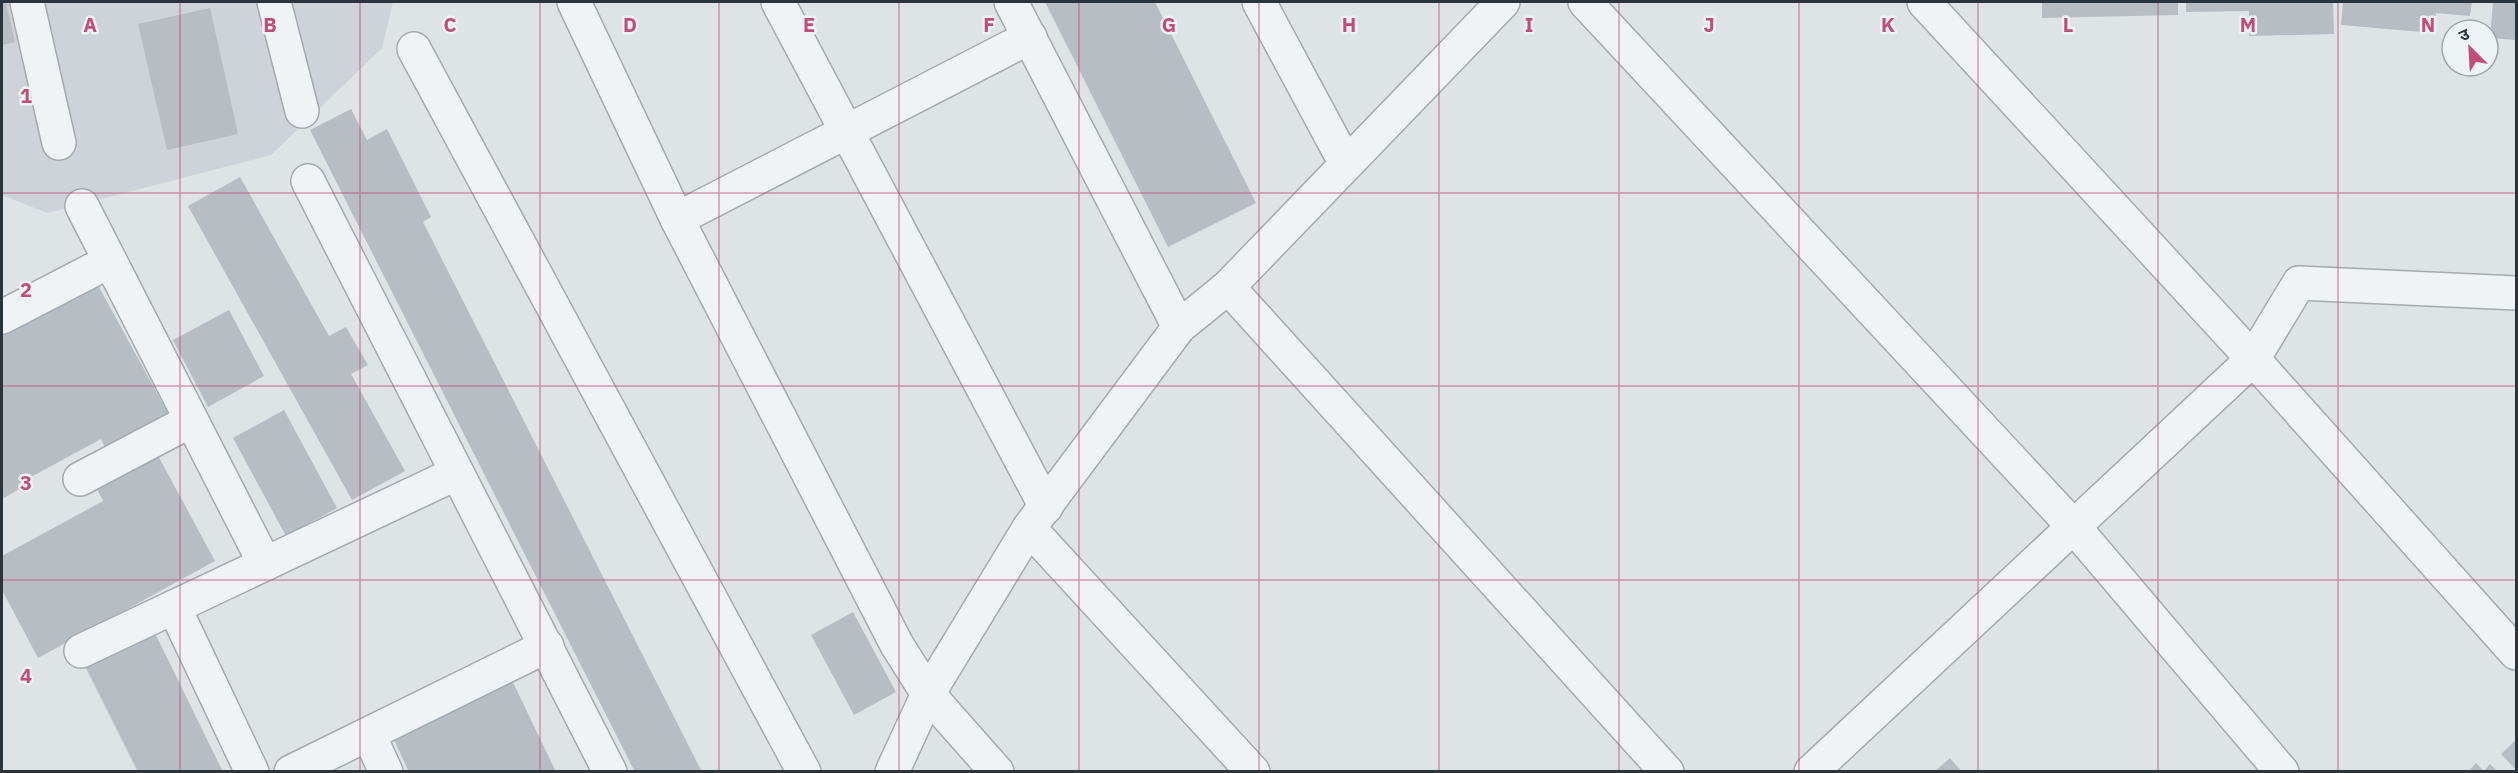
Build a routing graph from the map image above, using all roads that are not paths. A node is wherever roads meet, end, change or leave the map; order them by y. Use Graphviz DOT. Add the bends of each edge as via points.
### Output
graph roads {
  1 [pos="27,2"];
  2 [pos="274,2"];
  3 [pos="574,2"];
  4 [pos="778,2"];
  5 [pos="1011,2"];
  6 [pos="1259,2"];
  7 [pos="1503,2"];
  8 [pos="1585,2"];
  9 [pos="1924,2"];
  10 [pos="1030,37"];
  11 [pos="414,49"];
  12 [pos="302,111"];
  13 [pos="847,131"];
  14 [pos="59,143"];
  15 [pos="1346,164"];
  16 [pos="308,181"];
  17 [pos="82,206"];
  18 [pos="677,219"];
  19 [pos="110,261"];
  20 [pos="1228,287"];
  21 [pos="2517,293"];
  22 [pos="2,317"];
  23 [pos="1179,327"];
  24 [pos="2253,359"];
  25 [pos="190,422"];
  26 [pos="457,473"];
  27 [pos="80,479"];
  28 [pos="1037,518"];
  29 [pos="2074,526"];
  30 [pos="265,564"];
  31 [pos="174,608"];
  32 [pos="546,646"];
  33 [pos="81,651"];
  34 [pos="2517,653"];
  35 [pos="928,694"];
  36 [pos="369,735"];
  37 [pos="252,771"];
  38 [pos="291,771"];
  39 [pos="386,771"];
  40 [pos="610,771"];
  41 [pos="804,771"];
  42 [pos="892,771"];
  43 [pos="997,771"];
  44 [pos="1253,771"];
  45 [pos="1667,771"];
  46 [pos="1813,771"];
  47 [pos="2283,771"];
  1 -- 14 [label="street"];
  2 -- 12 [label="street"];
  3 -- 18 [label="street"];
  4 -- 13 [label="street"];
  5 -- 10 [label="street"];
  6 -- 15 [label="street"];
  7 -- 15 [label="street"];
  8 -- 29 [label="street"];
  9 -- 24 [label="street"];
  10 -- 13 [label="street"];
  10 -- 23 [label="street"];
  11 -- 41 [label="street"];
  13 -- 18 [label="street"];
  13 -- 28 [label="street"];
  15 -- 20 [label="street"];
  16 -- 26 [label="street"];
  17 -- 19 [label="street"];
  18 -- 35 [label="street" via="897,645"];
  19 -- 22 [label="street"];
  19 -- 25 [label="street"];
  20 -- 23 [label="street"];
  20 -- 45 [label="street"];
  21 -- 24 [label="street" via="2299,284"];
  23 -- 28 [label="street"];
  24 -- 29 [label="street"];
  24 -- 34 [label="street"];
  25 -- 27 [label="street"];
  25 -- 30 [label="street"];
  26 -- 30 [label="street"];
  26 -- 32 [label="street"];
  28 -- 35 [label="street"];
  28 -- 44 [label="street"];
  29 -- 46 [label="street"];
  29 -- 47 [label="street"];
  30 -- 31 [label="street"];
  31 -- 33 [label="street"];
  31 -- 37 [label="street"];
  32 -- 36 [label="street"];
  32 -- 40 [label="street"];
  35 -- 42 [label="street"];
  35 -- 43 [label="street"];
  36 -- 38 [label="street"];
  36 -- 39 [label="street"];
}
